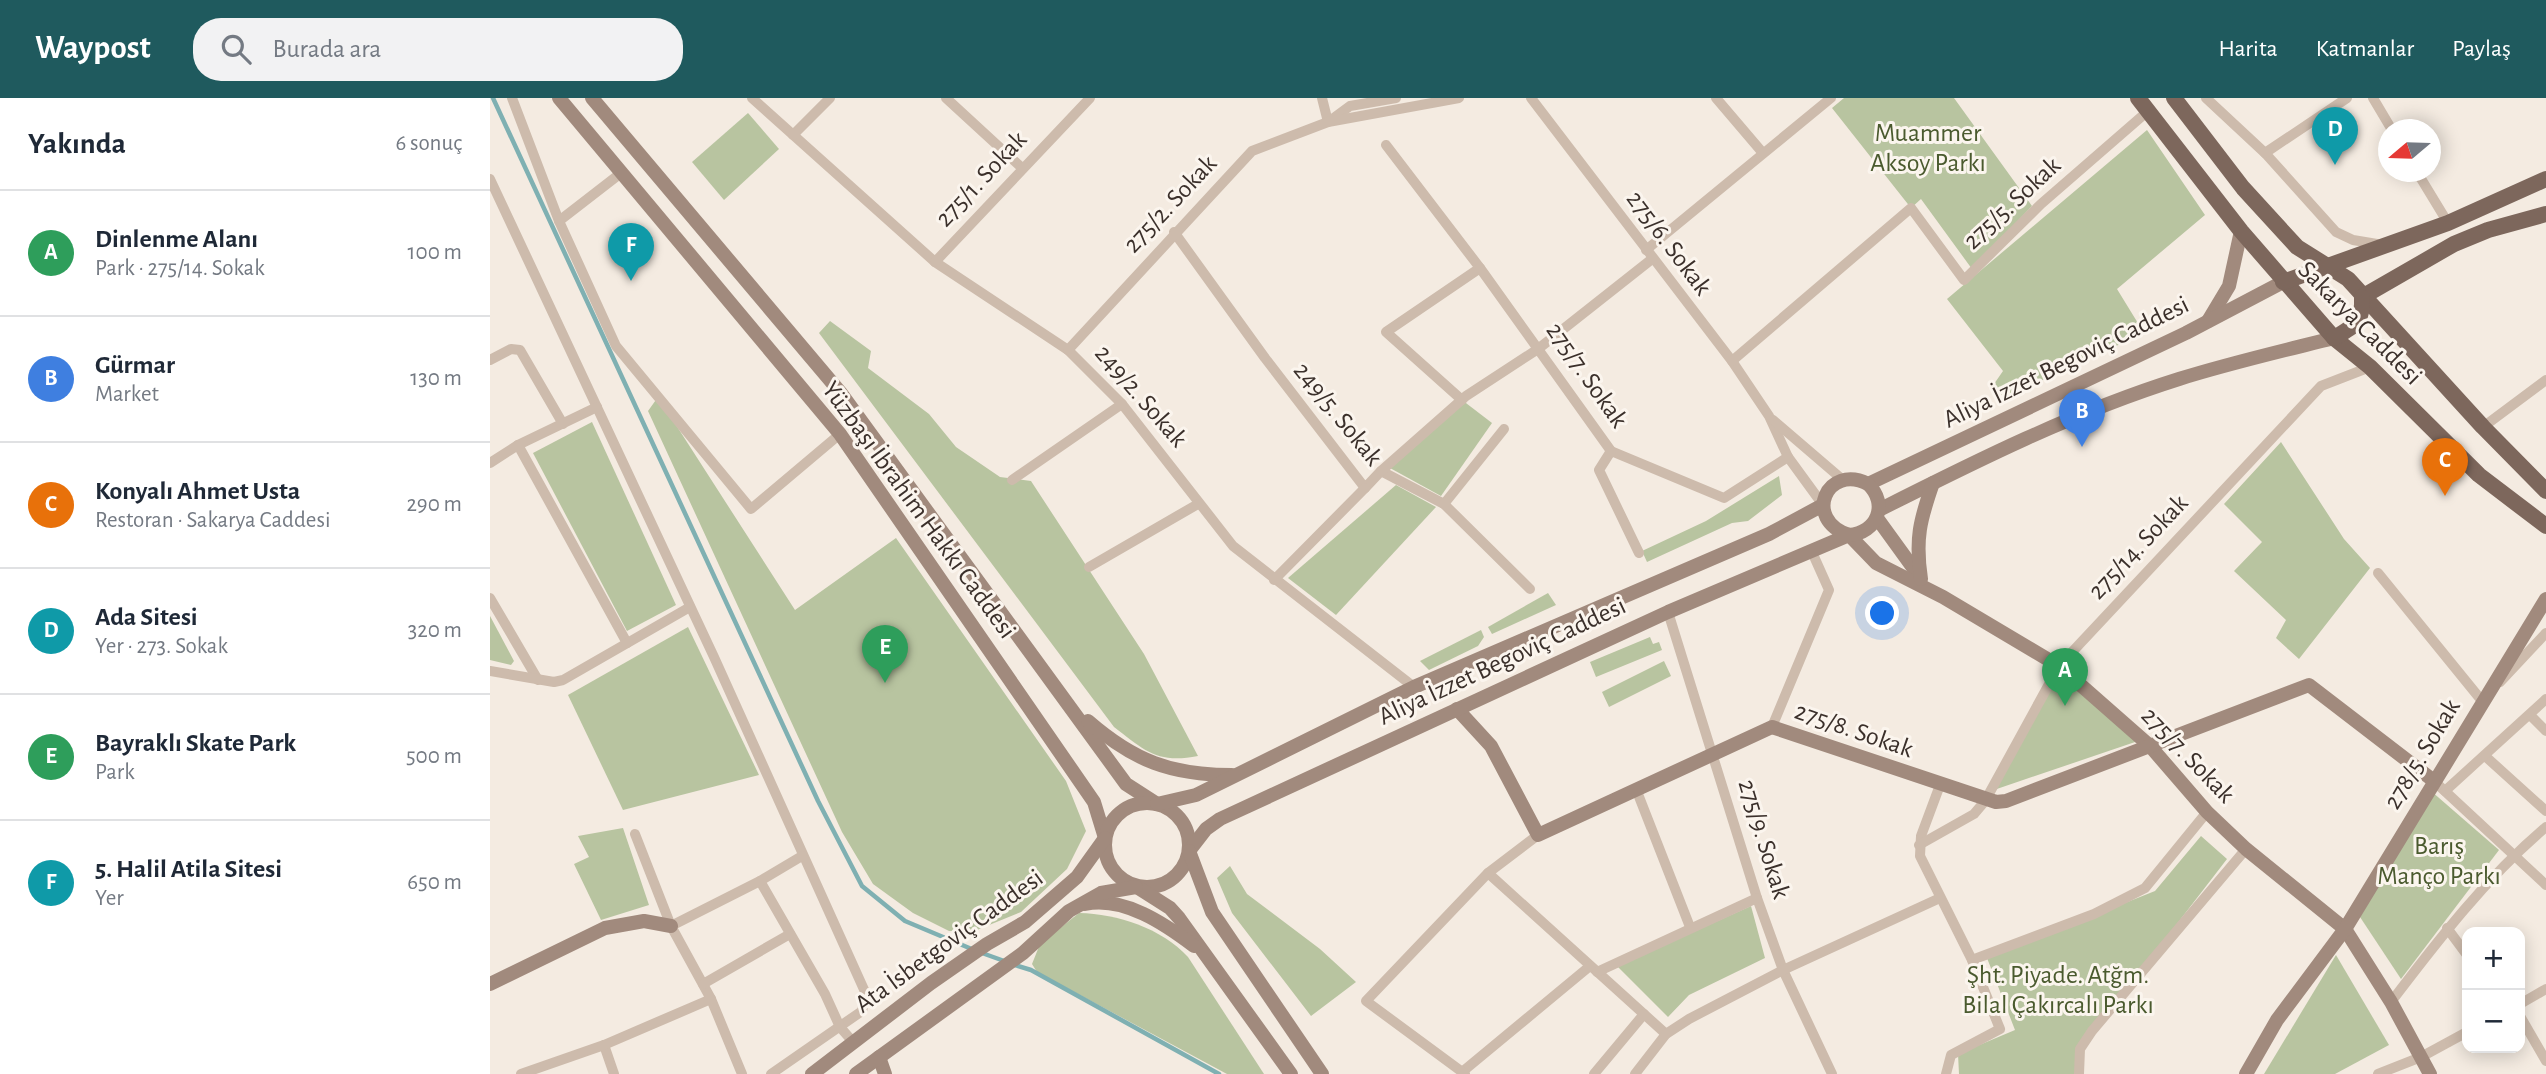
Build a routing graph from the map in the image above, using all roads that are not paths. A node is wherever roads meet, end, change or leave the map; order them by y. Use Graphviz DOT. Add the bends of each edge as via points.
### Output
graph roads {
  1 [pos="512,98"];
  2 [pos="559,98"];
  3 [pos="592,98"];
  4 [pos="769,98"];
  5 [pos="830,98"];
  6 [pos="946,98"];
  7 [pos="1090,98"];
  8 [pos="1322,98"];
  9 [pos="1396,98"];
  10 [pos="1459,98"];
  11 [pos="1531,98"];
  12 [pos="1716,98"];
  13 [pos="1831,98"];
  14 [pos="2174,98"];
  15 [pos="2206,98"];
  16 [pos="2347,98"];
  17 [pos="2373,98"];
  18 [pos="756,102"];
  19 [pos="1348,102"];
  20 [pos="2143,105"];
  21 [pos="1354,118"];
  22 [pos="2385,119"];
  23 [pos="1328,122"];
  24 [pos="793,135"];
  25 [pos="1386,145"];
  26 [pos="1762,152"];
  27 [pos="2265,153"];
  28 [pos="1022,168"];
  29 [pos="621,173"];
  30 [pos="490,179"];
  31 [pos="2546,179"];
  32 [pos="2423,182"];
  33 [pos="2546,214"];
  34 [pos="559,221"];
  35 [pos="2448,223"];
  36 [pos="2241,231"];
  37 [pos="1174,232"];
  38 [pos="2385,245"];
  39 [pos="1649,255"];
  40 [pos="935,262"];
  41 [pos="2325,267"];
  42 [pos="1480,268"];
  43 [pos="2283,282"];
  44 [pos="2362,297"];
  45 [pos="2208,321"];
  46 [pos="2334,338"];
  47 [pos="1538,349"];
  48 [pos="1068,350"];
  49 [pos="490,360"];
  50 [pos="1732,361"];
  51 [pos="2370,367"];
  52 [pos="2546,380"];
  53 [pos="1462,400"];
  54 [pos="1122,404"];
  55 [pos="597,407"];
  56 [pos="1769,416"];
  57 [pos="563,424"];
  58 [pos="2483,427"];
  59 [pos="1504,429"];
  60 [pos="841,434"];
  61 [pos="518,445"];
  62 [pos="1611,451"];
  63 [pos="1788,457"];
  64 [pos="490,463"];
  65 [pos="1381,471"];
  66 [pos="1012,480"];
  67 [pos="1843,480"];
  68 [pos="1933,483"];
  69 [pos="1868,484"];
  70 [pos="1365,488"];
  71 [pos="2546,491"];
  72 [pos="1198,504"];
  73 [pos="1444,504"];
  74 [pos="1823,505"];
  75 [pos="1878,514"];
  76 [pos="2546,526"];
  77 [pos="1849,535"];
  78 [pos="1812,552"];
  79 [pos="1639,553"];
  80 [pos="1089,567"];
  81 [pos="2378,573"];
  82 [pos="1274,580"];
  83 [pos="1924,584"];
  84 [pos="1530,589"];
  85 [pos="490,598"];
  86 [pos="2546,600"];
  87 [pos="690,607"];
  88 [pos="1668,612"];
  89 [pos="2546,633"];
  90 [pos="627,643"];
  91 [pos="2059,666"];
  92 [pos="490,671"];
  93 [pos="538,680"];
  94 [pos="1414,687"];
  95 [pos="2546,699"];
  96 [pos="2483,701"];
  97 [pos="1071,706"];
  98 [pos="1457,709"];
  99 [pos="2529,715"];
  100 [pos="1772,727"];
  101 [pos="2546,731"];
  102 [pos="2150,746"];
  103 [pos="1714,753"];
  104 [pos="2485,755"];
  105 [pos="1237,775"];
  106 [pos="1940,785"];
  107 [pos="2439,786"];
  108 [pos="1636,789"];
  109 [pos="1986,801"];
  110 [pos="1157,804"];
  111 [pos="2546,811"];
  112 [pos="2207,812"];
  113 [pos="2546,827"];
  114 [pos="635,834"];
  115 [pos="1538,835"];
  116 [pos="1105,838"];
  117 [pos="1919,845"];
  118 [pos="2246,849"];
  119 [pos="1189,851"];
  120 [pos="2514,855"];
  121 [pos="802,856"];
  122 [pos="1488,873"];
  123 [pos="760,881"];
  124 [pos="2546,885"];
  125 [pos="1136,887"];
  126 [pos="1757,898"];
  127 [pos="1940,898"];
  128 [pos="1077,906"];
  129 [pos="671,926"];
  130 [pos="1690,927"];
  131 [pos="2447,928"];
  132 [pos="2344,929"];
  133 [pos="790,934"];
  134 [pos="2462,948"];
  135 [pos="1972,960"];
  136 [pos="1210,961"];
  137 [pos="1593,969"];
  138 [pos="1783,970"];
  139 [pos="490,984"];
  140 [pos="703,984"];
  141 [pos="2546,989"];
  142 [pos="711,999"];
  143 [pos="2525,1001"];
  144 [pos="2391,1002"];
  145 [pos="1644,1014"];
  146 [pos="2525,1025"];
  147 [pos="840,1027"];
  148 [pos="1666,1034"];
  149 [pos="2462,1035"];
  150 [pos="853,1042"];
  151 [pos="604,1045"];
  152 [pos="879,1057"];
  153 [pos="2421,1057"];
  154 [pos="2546,1061"];
  155 [pos="1464,1073"];
  156 [pos="521,1074"];
  157 [pos="614,1074"];
  158 [pos="742,1074"];
  159 [pos="771,1074"];
  160 [pos="812,1074"];
  161 [pos="856,1074"];
  162 [pos="885,1074"];
  163 [pos="1291,1074"];
  164 [pos="1322,1074"];
  165 [pos="1594,1074"];
  166 [pos="1635,1074"];
  167 [pos="1832,1074"];
  168 [pos="1946,1074"];
  169 [pos="2079,1074"];
  170 [pos="2246,1074"];
  171 [pos="2378,1074"];
  172 [pos="2430,1074"];
  1 -- 34 [label="street"];
  2 -- 29 [label="main road, Yüzbaşı İbrahim Hakkı Caddesi"];
  3 -- 97 [label="main road, Yüzbaşı İbrahim Hakkı Caddesi" via="840,391"];
  4 -- 18 [label="street"];
  5 -- 24 [label="street"];
  6 -- 28 [label="street"];
  7 -- 28 [label="street, 275/1. Sokak"];
  8 -- 23 [label="street"];
  9 -- 19 [label="street, 275/2. Sokak"];
  10 -- 21 [label="street, 275/2. Sokak"];
  11 -- 39 [label="street, 275/6. Sokak"];
  12 -- 26 [label="street"];
  13 -- 26 [label="street"];
  14 -- 41 [label="main road, Sakarya Caddesi" via="2243,188 2297,247"];
  15 -- 27 [label="street"];
  16 -- 27 [label="street"];
  17 -- 22 [label="street"];
  18 -- 24 [label="street, 249/2. Sokak"];
  19 -- 21 [label="street"];
  19 -- 23 [label="street, 275/2. Sokak"];
  20 -- 36 [label="main road, Sakarya Caddesi"];
  20 -- 50 [label="street, 275/5. Sokak" via="1964,280 1911,208"];
  21 -- 23 [label="street, 275/2. Sokak"];
  23 -- 37 [label="street, 275/2. Sokak" via="1252,151"];
  24 -- 40 [label="street, 249/2. Sokak"];
  25 -- 42 [label="street, 275/7. Sokak"];
  26 -- 39 [label="street"];
  27 -- 38 [label="street" via="2336,232"];
  28 -- 40 [label="street, 275/1. Sokak"];
  29 -- 34 [label="street"];
  29 -- 60 [label="main road, Yüzbaşı İbrahim Hakkı Caddesi"];
  30 -- 55 [label="street"];
  31 -- 35 [label="main road"];
  32 -- 35 [label="street"];
  33 -- 44 [label="main road" via="2454,244"];
  34 -- 60 [label="street" via="616,346 751,509"];
  35 -- 38 [label="main road"];
  36 -- 43 [label="main road, Sakarya Caddesi"];
  36 -- 45 [label="main road" via="2229,286"];
  37 -- 48 [label="street, 275/2. Sokak"];
  37 -- 70 [label="street, 249/5. Sokak"];
  38 -- 41 [label="main road"];
  39 -- 47 [label="street"];
  39 -- 50 [label="street, 275/6. Sokak"];
  40 -- 48 [label="street, 249/2. Sokak"];
  41 -- 43 [label="main road"];
  41 -- 44 [label="main road, Sakarya Caddesi" via="2348,279"];
  42 -- 47 [label="street, 275/7. Sokak"];
  42 -- 53 [label="street" via="1386,332"];
  43 -- 45 [label="main road, Aliya İzzet Begoviç Caddesi"];
  43 -- 46 [label="main road, Sakarya Caddesi"];
  44 -- 46 [label="main road" via="2363,314 2355,326"];
  44 -- 58 [label="main road, Sakarya Caddesi"];
  45 -- 69 [label="main road, Aliya İzzet Begoviç Caddesi"];
  46 -- 51 [label="main road, Sakarya Caddesi"];
  46 -- 68 [label="main road, Aliya İzzet Begoviç Caddesi" via="2179,379 2033,435"];
  47 -- 53 [label="street"];
  47 -- 62 [label="street, 275/7. Sokak"];
  48 -- 54 [label="street, 249/2. Sokak"];
  49 -- 57 [label="street" via="511,349 520,350"];
  50 -- 56 [label="street, 275/6. Sokak"];
  51 -- 76 [label="main road, Sakarya Caddesi" via="2479,475"];
  51 -- 91 [label="street, 275/14. Sokak" via="2321,386"];
  52 -- 58 [label="street"];
  53 -- 65 [label="street"];
  54 -- 66 [label="street"];
  54 -- 72 [label="street, 249/2. Sokak"];
  55 -- 57 [label="street"];
  55 -- 87 [label="street"];
  56 -- 63 [label="street, 275/6. Sokak"];
  56 -- 67 [label="street, 275/6. Sokak"];
  57 -- 61 [label="street"];
  58 -- 71 [label="main road, Sakarya Caddesi"];
  59 -- 73 [label="street"];
  60 -- 116 [label="main road, Yüzbaşı İbrahim Hakkı Caddesi" via="1094,802"];
  61 -- 64 [label="street"];
  61 -- 90 [label="street"];
  62 -- 63 [label="street, 275/7. Sokak" via="1724,498"];
  62 -- 79 [label="street" via="1599,470"];
  63 -- 74 [label="street, 275/6. Sokak"];
  65 -- 70 [label="street, 249/5. Sokak"];
  65 -- 73 [label="street, 249/5. Sokak"];
  67 -- 69 [label="main road"];
  67 -- 74 [label="main road, Aliya İzzet Begoviç Caddesi" via="1829,489"];
  68 -- 75 [label="main road, Aliya İzzet Begoviç Caddesi"];
  68 -- 83 [label="main road" via="1919,523 1917,547"];
  69 -- 75 [label="main road" via="1877,495"];
  70 -- 82 [label="street"];
  72 -- 80 [label="street"];
  72 -- 82 [label="street, 249/2. Sokak" via="1233,545"];
  73 -- 84 [label="street, 249/5. Sokak"];
  74 -- 77 [label="main road" via="1830,525"];
  74 -- 94 [label="main road, Aliya İzzet Begoviç Caddesi" via="1769,534"];
  75 -- 77 [label="main road, Aliya İzzet Begoviç Caddesi" via="1866,531"];
  75 -- 83 [label="main road"];
  77 -- 78 [label="main road, Aliya İzzet Begoviç Caddesi"];
  77 -- 83 [label="main road, 275/7. Sokak" via="1876,563"];
  78 -- 88 [label="main road, Aliya İzzet Begoviç Caddesi"];
  78 -- 100 [label="street" via="1829,590"];
  81 -- 96 [label="street"];
  82 -- 94 [label="street, 249/2. Sokak"];
  83 -- 91 [label="main road, 275/7. Sokak"];
  85 -- 93 [label="street"];
  86 -- 96 [label="main road, 278/5. Sokak"];
  87 -- 90 [label="street"];
  87 -- 121 [label="street"];
  88 -- 98 [label="main road, Aliya İzzet Begoviç Caddesi"];
  88 -- 103 [label="street, 275/9. Sokak"];
  89 -- 96 [label="street"];
  90 -- 93 [label="street" via="563,680"];
  91 -- 102 [label="main road, 275/7. Sokak"];
  91 -- 109 [label="street, 275/14. Sokak"];
  92 -- 93 [label="street"];
  94 -- 105 [label="main road, Aliya İzzet Begoviç Caddesi"];
  95 -- 99 [label="street, 278/5. Sokak"];
  96 -- 107 [label="main road, 278/5. Sokak"];
  97 -- 105 [label="main road" via="1122,748 1152,764 1186,772"];
  97 -- 110 [label="main road, Yüzbaşı İbrahim Hakkı Caddesi" via="1126,784"];
  98 -- 115 [label="main road" via="1491,746"];
  98 -- 119 [label="main road, Aliya İzzet Begoviç Caddesi" via="1220,819"];
  99 -- 101 [label="street"];
  99 -- 104 [label="street, 278/5. Sokak"];
  100 -- 103 [label="main road, 275/8. Sokak"];
  100 -- 106 [label="main road, 275/8. Sokak"];
  102 -- 107 [label="main road, 275/8. Sokak" via="2309,685"];
  102 -- 109 [label="main road, 275/8. Sokak" via="2007,800"];
  102 -- 112 [label="main road, 275/7. Sokak"];
  103 -- 108 [label="main road, 275/8. Sokak"];
  103 -- 126 [label="street, 275/9. Sokak"];
  104 -- 107 [label="street, 278/5. Sokak"];
  104 -- 111 [label="street"];
  105 -- 110 [label="main road, Aliya İzzet Begoviç Caddesi" via="1196,795"];
  106 -- 109 [label="main road, 275/8. Sokak"];
  106 -- 117 [label="street"];
  107 -- 120 [label="street"];
  107 -- 132 [label="main road, 278/5. Sokak"];
  108 -- 115 [label="main road, 275/8. Sokak"];
  108 -- 130 [label="street"];
  109 -- 117 [label="street" via="1965,820"];
  110 -- 116 [label="main road" via="1124,810 1109,825"];
  110 -- 119 [label="main road" via="1178,816 1189,839"];
  112 -- 118 [label="main road, 275/7. Sokak"];
  112 -- 135 [label="street" via="2145,888 2094,914"];
  113 -- 120 [label="street"];
  114 -- 129 [label="street"];
  115 -- 122 [label="street, 275/8. Sokak"];
  116 -- 125 [label="main road" via="1108,863 1115,874"];
  116 -- 150 [label="main road, Ata İsbetgoviç Caddesi" via="1066,886 1025,922 930,983"];
  117 -- 127 [label="street"];
  118 -- 132 [label="main road, 275/7. Sokak"];
  118 -- 169 [label="street" via="2092,1031 2080,1049"];
  119 -- 125 [label="main road" via="1185,865 1170,880 1151,888"];
  119 -- 164 [label="main road" via="1212,912"];
  120 -- 124 [label="street"];
  120 -- 131 [label="street"];
  121 -- 123 [label="street"];
  121 -- 147 [label="street" via="866,994 862,1011"];
  122 -- 137 [label="street"];
  122 -- 155 [label="street, 275/8. Sokak" via="1366,1001"];
  123 -- 129 [label="street"];
  123 -- 133 [label="street"];
  125 -- 128 [label="main road, Ata İsbetgoviç Caddesi" via="1101,892"];
  125 -- 136 [label="main road" via="1170,908"];
  126 -- 130 [label="street"];
  126 -- 138 [label="street, 275/9. Sokak"];
  127 -- 135 [label="street"];
  127 -- 138 [label="street"];
  128 -- 136 [label="main road" via="1115,905 1156,919"];
  128 -- 152 [label="main road, Ata İsbetgoviç Caddesi" via="1023,953"];
  129 -- 139 [label="main road" via="644,921 605,928"];
  129 -- 140 [label="street"];
  130 -- 137 [label="street"];
  131 -- 134 [label="street"];
  131 -- 144 [label="street"];
  132 -- 144 [label="main road, 275/7. Sokak"];
  132 -- 170 [label="main road, 278/5. Sokak" via="2277,1020"];
  133 -- 140 [label="street"];
  133 -- 147 [label="street"];
  135 -- 168 [label="street" via="2000,1029 1951,1055"];
  136 -- 163 [label="main road"];
  137 -- 145 [label="street"];
  137 -- 155 [label="street"];
  138 -- 148 [label="street"];
  138 -- 167 [label="street, 275/9. Sokak"];
  140 -- 142 [label="street"];
  141 -- 143 [label="street"];
  142 -- 151 [label="street"];
  142 -- 158 [label="street"];
  144 -- 153 [label="main road, 275/7. Sokak"];
  145 -- 148 [label="street"];
  145 -- 165 [label="street"];
  146 -- 154 [label="street"];
  147 -- 150 [label="street"];
  147 -- 159 [label="street"];
  148 -- 166 [label="street"];
  149 -- 153 [label="street"];
  150 -- 160 [label="main road, Ata İsbetgoviç Caddesi"];
  151 -- 156 [label="street"];
  151 -- 157 [label="street"];
  152 -- 161 [label="main road, Ata İsbetgoviç Caddesi"];
  152 -- 162 [label="main road"];
  153 -- 171 [label="street"];
  153 -- 172 [label="main road, 275/7. Sokak"];
}
